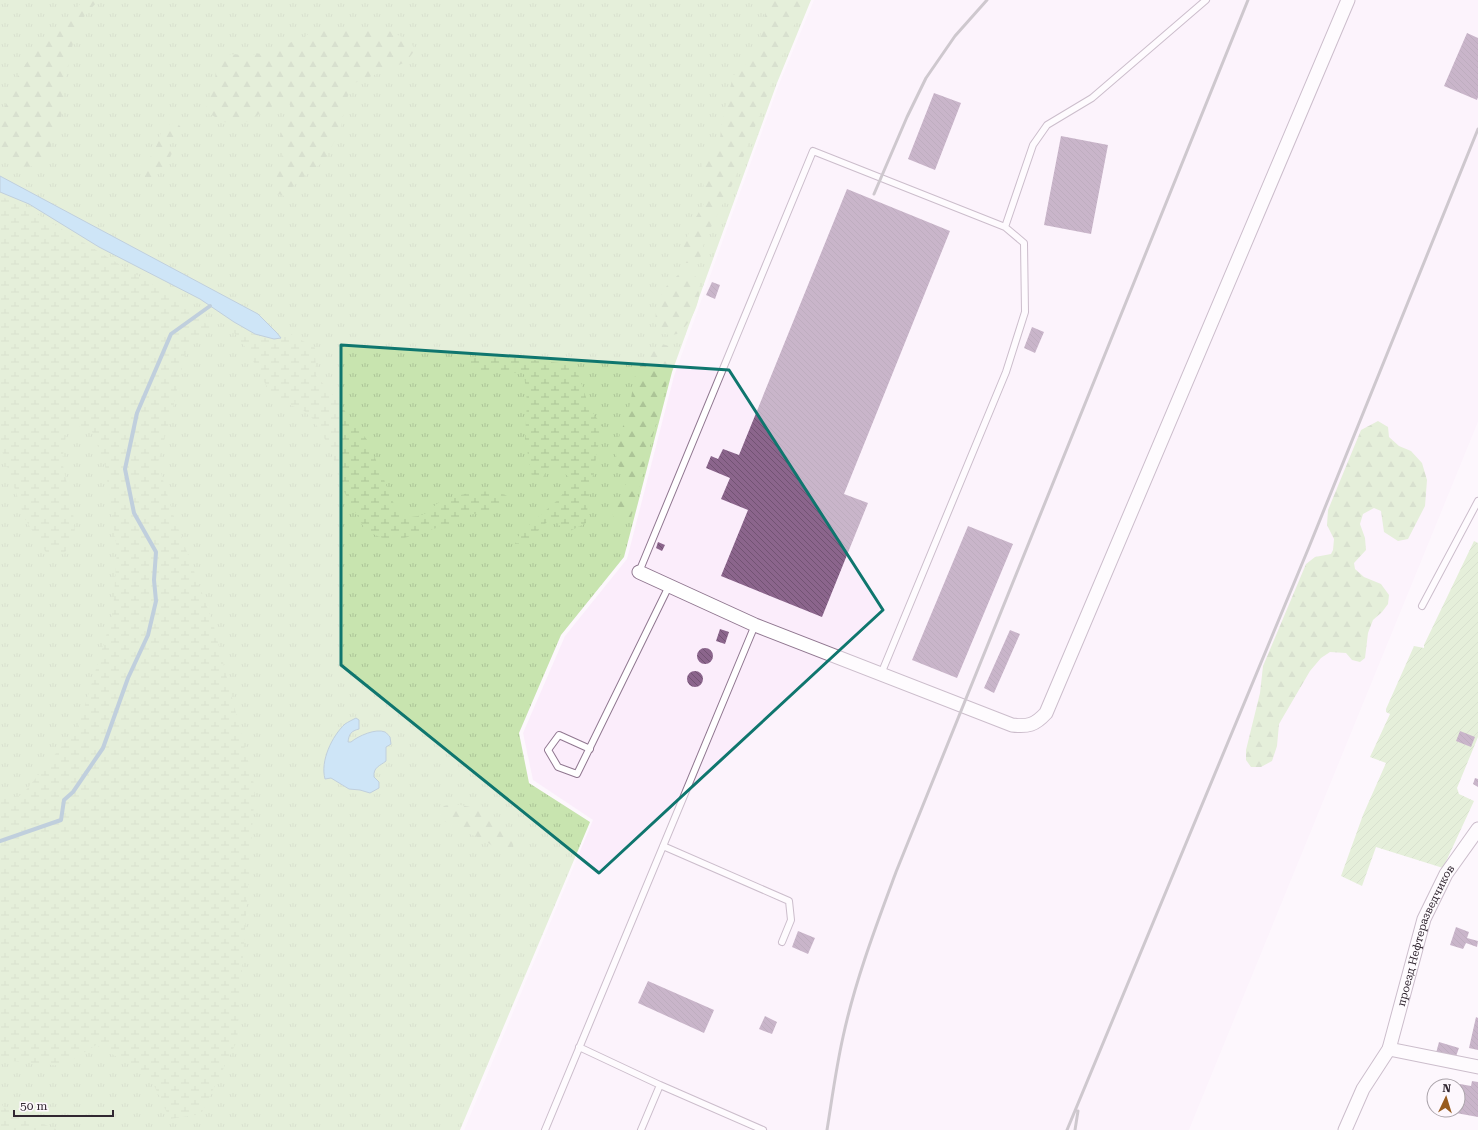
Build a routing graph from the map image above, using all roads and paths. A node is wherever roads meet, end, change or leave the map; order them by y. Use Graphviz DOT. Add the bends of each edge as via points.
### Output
graph roads {
  1 [pos="1206,0"];
  2 [pos="1346,1"];
  3 [pos="1005,227"];
  4 [pos="1478,501"];
  5 [pos="639,572"];
  6 [pos="669,586"];
  7 [pos="1422,606"];
  8 [pos="755,625"];
  9 [pos="881,674"];
  10 [pos="590,749"];
  11 [pos="1478,829"];
  12 [pos="663,846"];
  13 [pos="782,942"];
  14 [pos="579,1047"];
  15 [pos="1389,1049"];
  16 [pos="1478,1067"];
  17 [pos="660,1085"];
  18 [pos="545,1130"];
  19 [pos="641,1130"];
  20 [pos="763,1130"];
  21 [pos="1345,1130"];
  1 -- 3 [label="lane" via="1092,98 1047,125 1033,145"];
  2 -- 9 [label="street" via="1046,713 1032,725 1012,725"];
  3 -- 5 [label="lane" via="813,151"];
  3 -- 9 [label="lane" via="1024,244 1025,312 1006,372"];
  4 -- 7 [label="lane"];
  5 -- 6 [label="street"];
  6 -- 8 [label="street"];
  6 -- 10 [label="lane"];
  8 -- 9 [label="street"];
  8 -- 12 [label="lane"];
  10 -- 10 [label="lane" via="577,774 558,767 548,750 558,735"];
  11 -- 15 [label="street, проезд Нефтеразведчиков" via="1446,874 1424,919"];
  12 -- 13 [label="lane" via="789,901 792,920"];
  12 -- 14 [label="lane"];
  14 -- 17 [label="lane"];
  14 -- 18 [label="lane"];
  15 -- 16 [label="street"];
  15 -- 21 [label="street, проезд Нефтеразведчиков" via="1363,1089"];
  17 -- 19 [label="lane"];
  17 -- 20 [label="lane"];
}
